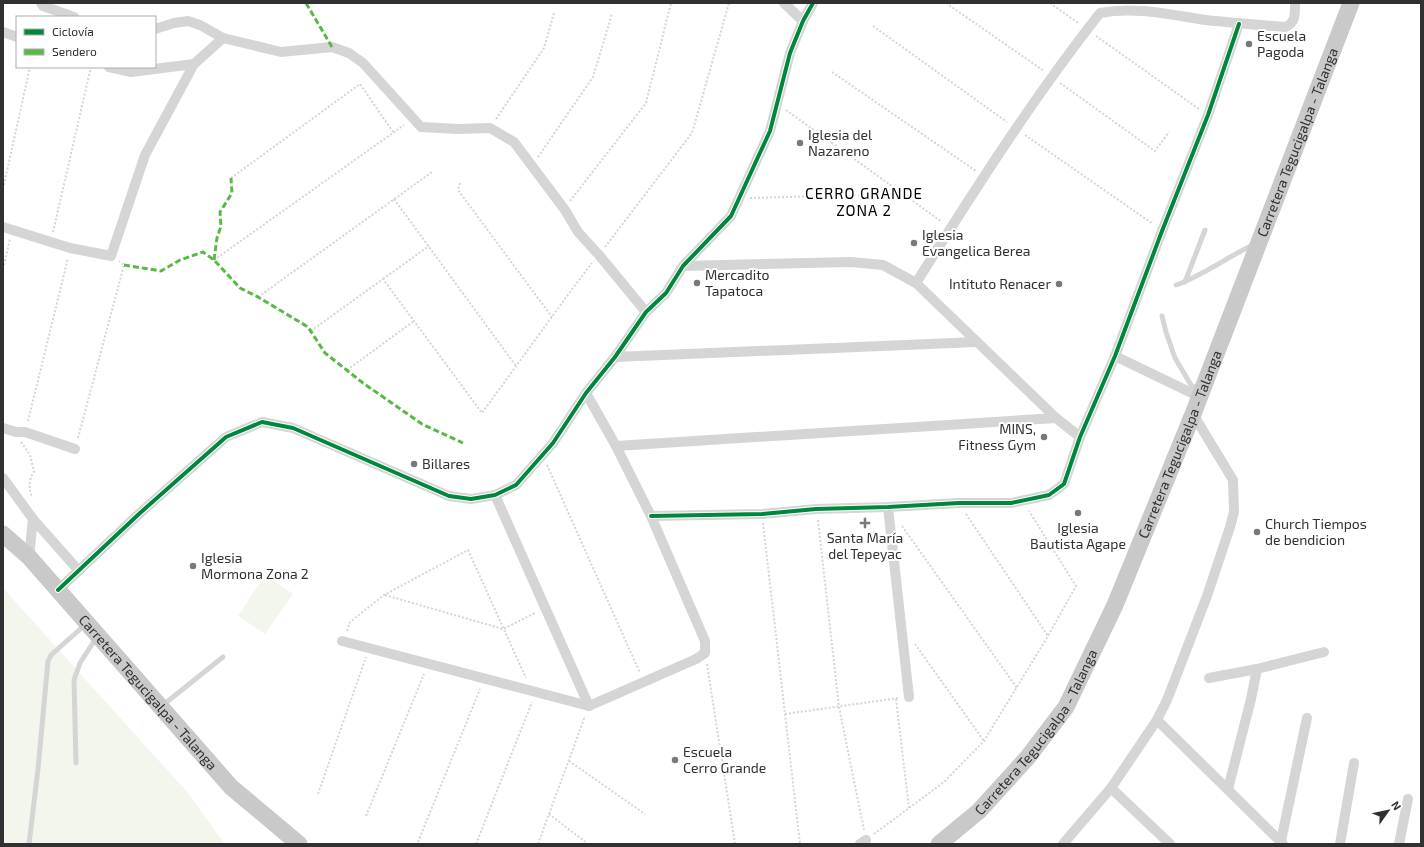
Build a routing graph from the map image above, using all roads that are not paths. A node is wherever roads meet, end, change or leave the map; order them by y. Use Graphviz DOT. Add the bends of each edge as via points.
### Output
graph roads {
  1 [pos="42,3"];
  2 [pos="784,3"];
  3 [pos="813,3"];
  4 [pos="1295,3"];
  5 [pos="1352,3"];
  6 [pos="71,16"];
  7 [pos="803,21"];
  8 [pos="1239,24"];
  9 [pos="156,29"];
  10 [pos="3,32"];
  11 [pos="16,37"];
  12 [pos="223,38"];
  13 [pos="194,64"];
  14 [pos="113,68"];
  15 [pos="8,229"];
  16 [pos="1205,230"];
  17 [pos="1260,242"];
  18 [pos="683,266"];
  19 [pos="1185,282"];
  20 [pos="916,283"];
  21 [pos="1176,285"];
  22 [pos="646,312"];
  23 [pos="1162,316"];
  24 [pos="977,342"];
  25 [pos="1115,356"];
  26 [pos="616,357"];
  27 [pos="586,393"];
  28 [pos="1200,394"];
  29 [pos="1193,414"];
  30 [pos="1056,418"];
  31 [pos="3,428"];
  32 [pos="1080,437"];
  33 [pos="616,446"];
  34 [pos="75,449"];
  35 [pos="3,478"];
  36 [pos="495,495"];
  37 [pos="888,507"];
  38 [pos="651,516"];
  39 [pos="33,519"];
  40 [pos="3,534"];
  41 [pos="29,557"];
  42 [pos="79,571"];
  43 [pos="58,590"];
  44 [pos="92,629"];
  45 [pos="342,641"];
  46 [pos="1324,652"];
  47 [pos="223,657"];
  48 [pos="1257,669"];
  49 [pos="1209,678"];
  50 [pos="909,697"];
  51 [pos="589,706"];
  52 [pos="161,707"];
  53 [pos="1307,718"];
  54 [pos="1157,720"];
  55 [pos="76,763"];
  56 [pos="1354,764"];
  57 [pos="1111,788"];
  58 [pos="1228,789"];
  59 [pos="1408,799"];
  60 [pos="1282,843"];
  61 [pos="28,844"];
  62 [pos="299,844"];
  63 [pos="939,844"];
  64 [pos="1064,844"];
  65 [pos="1170,844"];
  66 [pos="1340,844"];
  67 [pos="1399,844"];
  1 -- 6 [label="street"];
  2 -- 7 [label="street"];
  3 -- 7 [label="street"];
  4 -- 8 [label="street" via="1294,21 1286,27"];
  5 -- 17 [label="main road, Carretera Tegucigalpa - Talanga"];
  7 -- 18 [label="street" via="790,53 770,131 731,216"];
  8 -- 20 [label="street" via="1137,10 1100,13 1052,77"];
  8 -- 25 [label="street" via="1208,115"];
  9 -- 12 [label="street" via="188,21"];
  10 -- 11 [label="street"];
  12 -- 13 [label="street"];
  12 -- 22 [label="street" via="281,52 332,47 348,53 363,63 421,127 490,128 514,142 565,210 578,232"];
  13 -- 14 [label="street" via="131,72"];
  13 -- 15 [label="street" via="145,155 111,256 70,248"];
  16 -- 19 [label="lane"];
  17 -- 19 [label="lane"];
  17 -- 28 [label="main road, Carretera Tegucigalpa - Talanga"];
  18 -- 20 [label="street" via="851,262 883,265"];
  18 -- 22 [label="street" via="666,293"];
  19 -- 21 [label="lane"];
  20 -- 24 [label="street"];
  22 -- 26 [label="street"];
  23 -- 28 [label="lane" via="1175,358 1191,385"];
  24 -- 26 [label="street"];
  24 -- 30 [label="street"];
  25 -- 28 [label="street"];
  25 -- 32 [label="street"];
  26 -- 27 [label="street"];
  27 -- 33 [label="street"];
  27 -- 36 [label="street" via="543,455 516,485"];
  28 -- 29 [label="main road, Carretera Tegucigalpa - Talanga"];
  29 -- 54 [label="street" via="1231,477 1234,512 1207,596"];
  29 -- 63 [label="main road, Carretera Tegucigalpa - Talanga" via="1115,605 1066,706 1028,757 979,811"];
  30 -- 32 [label="street"];
  30 -- 33 [label="street"];
  31 -- 34 [label="street"];
  32 -- 37 [label="street" via="1064,484 1049,495 1011,504 958,503"];
  33 -- 38 [label="street"];
  35 -- 39 [label="street"];
  36 -- 42 [label="street" via="471,499 449,496 293,428 262,422 226,437"];
  36 -- 51 [label="street"];
  37 -- 38 [label="street" via="762,514"];
  37 -- 50 [label="street"];
  38 -- 51 [label="street" via="705,641 705,653"];
  39 -- 41 [label="street"];
  39 -- 42 [label="street"];
  40 -- 41 [label="main road, Carretera Tegucigalpa - Talanga"];
  41 -- 43 [label="main road, Carretera Tegucigalpa - Talanga"];
  42 -- 43 [label="street"];
  43 -- 44 [label="main road, Carretera Tegucigalpa - Talanga"];
  44 -- 52 [label="main road, Carretera Tegucigalpa - Talanga"];
  44 -- 55 [label="lane" via="74,680"];
  44 -- 61 [label="lane" via="51,655 48,662"];
  45 -- 51 [label="street"];
  46 -- 48 [label="street"];
  47 -- 52 [label="lane"];
  48 -- 49 [label="street"];
  48 -- 58 [label="street"];
  52 -- 62 [label="main road, Carretera Tegucigalpa - Talanga" via="231,787"];
  53 -- 60 [label="street"];
  54 -- 57 [label="street"];
  54 -- 58 [label="street"];
  56 -- 66 [label="street"];
  57 -- 64 [label="street"];
  57 -- 65 [label="street"];
  58 -- 60 [label="street"];
  59 -- 67 [label="street"];
}
